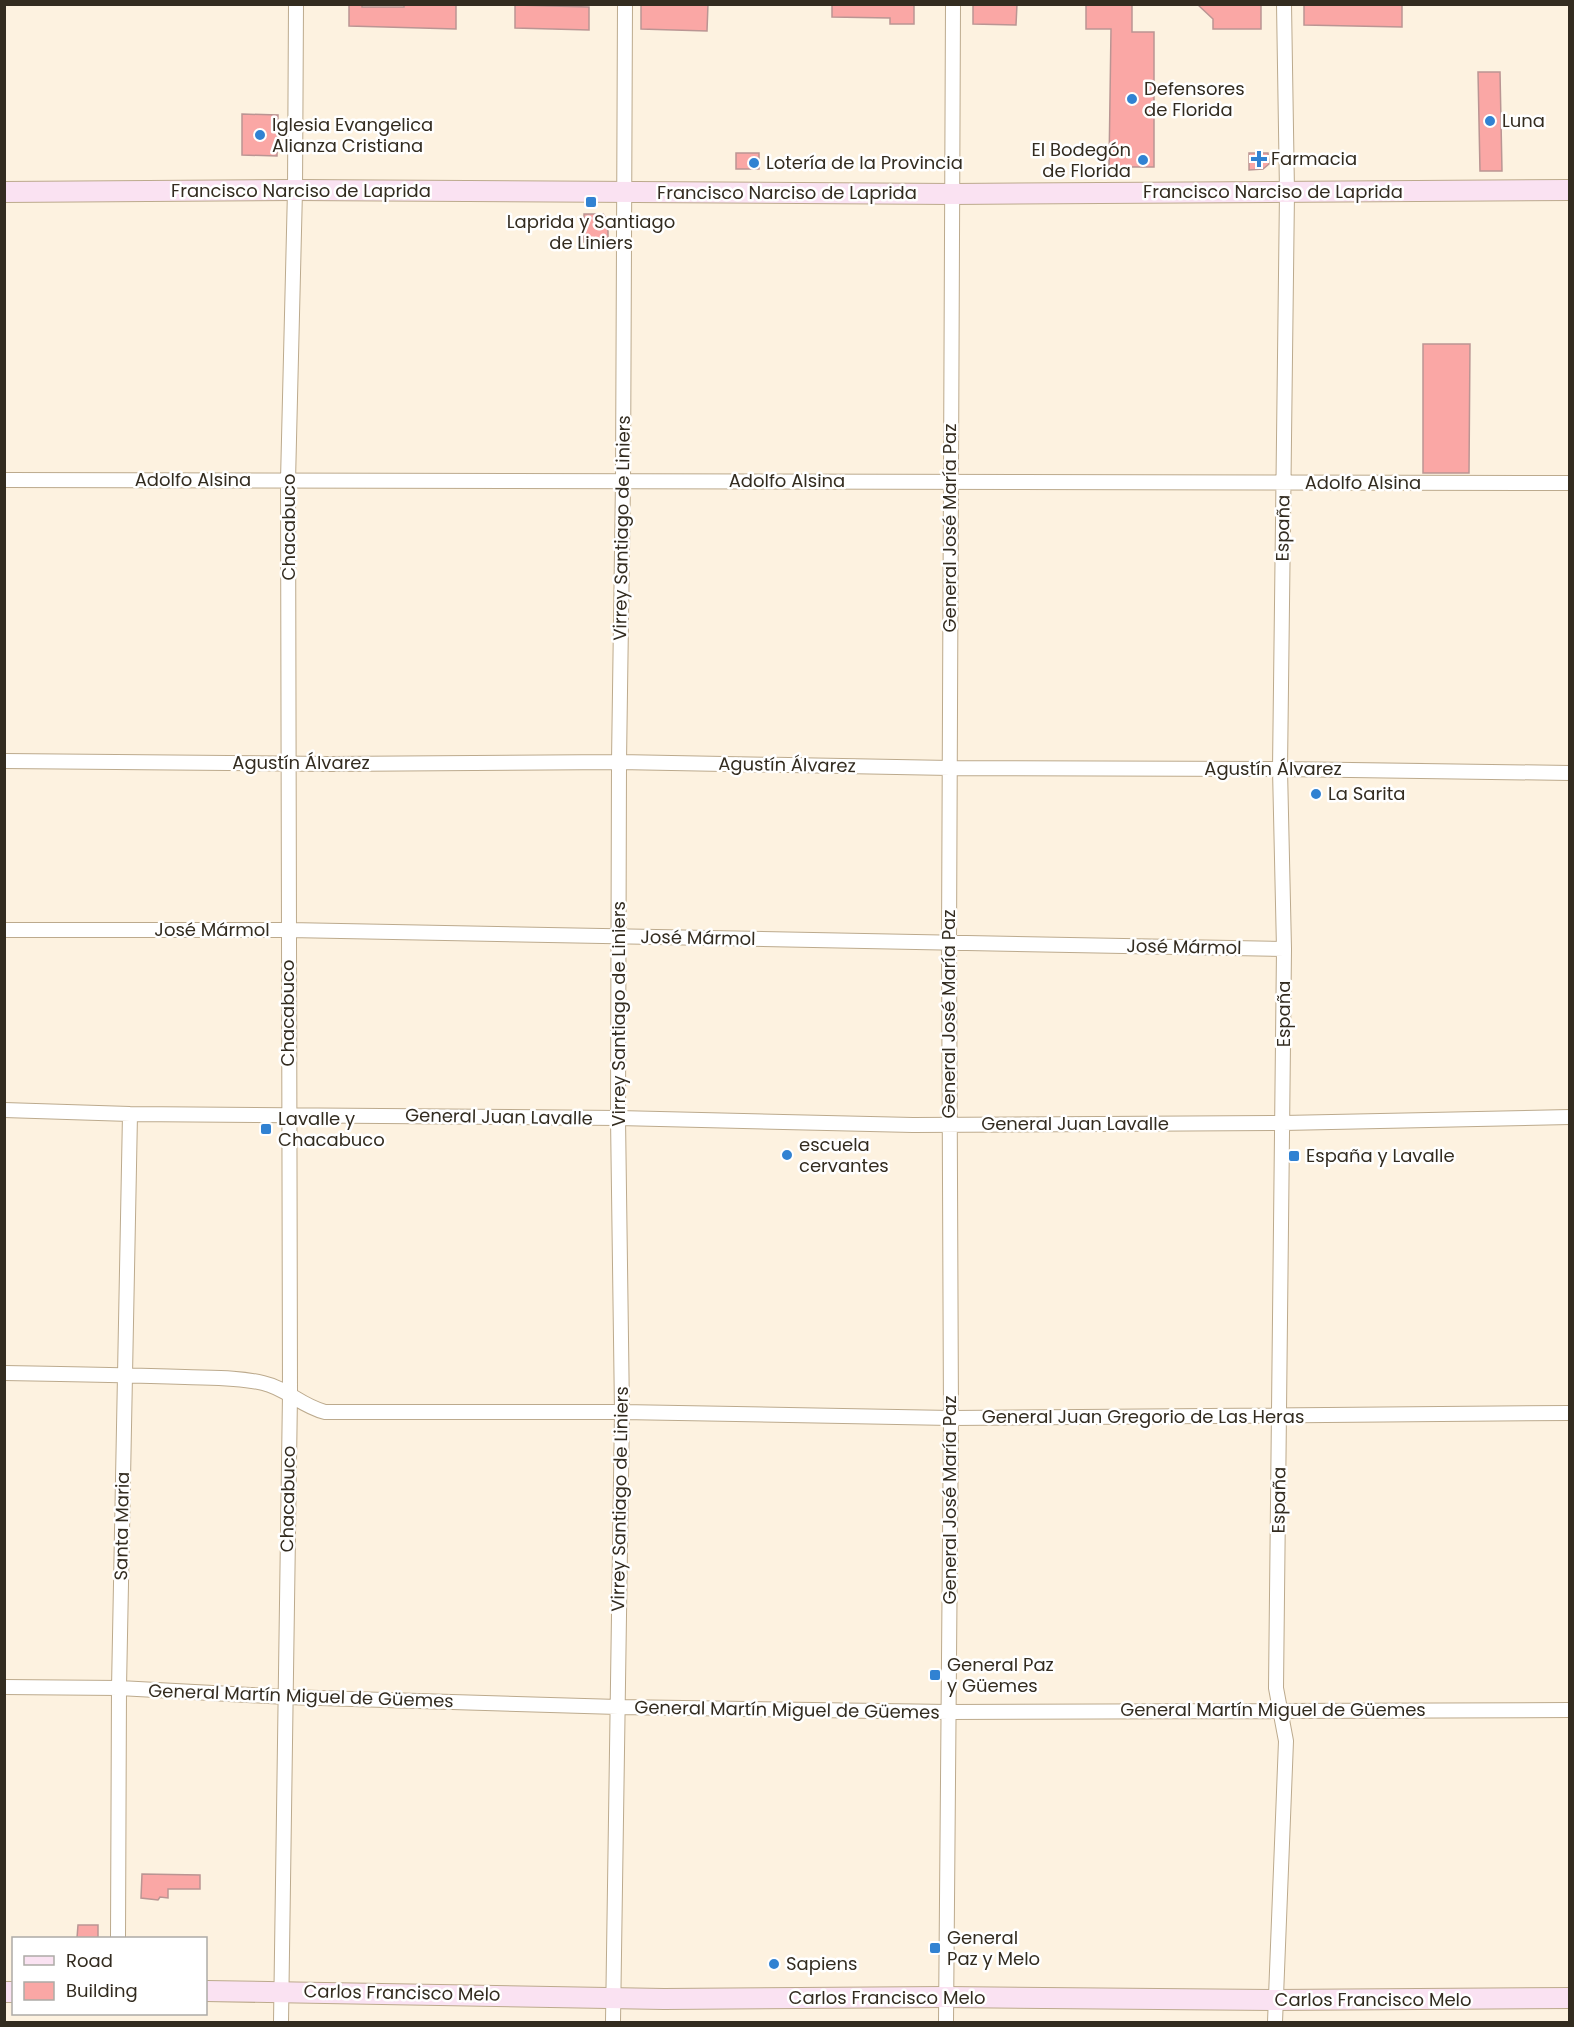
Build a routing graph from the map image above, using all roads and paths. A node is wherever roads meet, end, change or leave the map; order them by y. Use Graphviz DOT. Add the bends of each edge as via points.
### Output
graph roads {
  1 [pos="296,4"];
  2 [pos="625,4"];
  3 [pos="953,4"];
  4 [pos="1284,4"];
  5 [pos="296,190"];
  6 [pos="1569,190"];
  7 [pos="623,191"];
  8 [pos="4,192"];
  9 [pos="1287,192"];
  10 [pos="952,194"];
  11 [pos="4,480"];
  12 [pos="288,481"];
  13 [pos="623,481"];
  14 [pos="950,482"];
  15 [pos="1284,483"];
  16 [pos="1569,483"];
  17 [pos="4,762"];
  18 [pos="619,762"];
  19 [pos="290,763"];
  20 [pos="950,768"];
  21 [pos="1280,769"];
  22 [pos="1569,773"];
  23 [pos="4,930"];
  24 [pos="289,930"];
  25 [pos="620,937"];
  26 [pos="949,943"];
  27 [pos="1284,949"];
  28 [pos="4,1110"];
  29 [pos="130,1114"];
  30 [pos="288,1114"];
  31 [pos="1569,1117"];
  32 [pos="618,1118"];
  33 [pos="1283,1123"];
  34 [pos="949,1125"];
  35 [pos="4,1373"];
  36 [pos="125,1375"];
  37 [pos="290,1394"];
  38 [pos="622,1412"];
  39 [pos="1569,1413"];
  40 [pos="1280,1417"];
  41 [pos="951,1418"];
  42 [pos="4,1687"];
  43 [pos="119,1688"];
  44 [pos="285,1697"];
  45 [pos="618,1707"];
  46 [pos="1280,1710"];
  47 [pos="1569,1710"];
  48 [pos="948,1712"];
  49 [pos="118,1937"];
  50 [pos="207,1991"];
  51 [pos="281,1992"];
  52 [pos="613,1996"];
  53 [pos="946,1997"];
  54 [pos="1569,1998"];
  55 [pos="1275,2000"];
  56 [pos="281,2022"];
  57 [pos="613,2022"];
  58 [pos="946,2022"];
  59 [pos="1275,2022"];
  1 -- 5 [label="street, Chacabuco"];
  2 -- 7 [label="street, Virrey Santiago de Liniers"];
  3 -- 10 [label="street, General José María Paz"];
  4 -- 9 [label="street, España"];
  5 -- 7 [label="street, Francisco Narciso de Laprida"];
  5 -- 8 [label="street, Francisco Narciso de Laprida"];
  5 -- 12 [label="street, Chacabuco"];
  6 -- 9 [label="street, Francisco Narciso de Laprida"];
  7 -- 10 [label="street, Francisco Narciso de Laprida"];
  7 -- 13 [label="street, Virrey Santiago de Liniers"];
  9 -- 10 [label="street, Francisco Narciso de Laprida"];
  9 -- 15 [label="street, España"];
  10 -- 14 [label="street, General José María Paz"];
  11 -- 12 [label="street, Adolfo Alsina"];
  12 -- 13 [label="street, Adolfo Alsina"];
  12 -- 19 [label="street, Chacabuco"];
  13 -- 14 [label="street, Adolfo Alsina"];
  13 -- 18 [label="street, Virrey Santiago de Liniers"];
  14 -- 15 [label="street, Adolfo Alsina"];
  14 -- 20 [label="street, General José María Paz"];
  15 -- 16 [label="street, Adolfo Alsina"];
  15 -- 21 [label="street, España"];
  17 -- 19 [label="street, Agustín Álvarez"];
  18 -- 19 [label="street, Agustín Álvarez"];
  18 -- 20 [label="street, Agustín Álvarez"];
  18 -- 25 [label="street, Virrey Santiago de Liniers"];
  19 -- 24 [label="street, Chacabuco"];
  20 -- 21 [label="street, Agustín Álvarez"];
  20 -- 26 [label="street, General José María Paz"];
  21 -- 22 [label="street, Agustín Álvarez"];
  21 -- 27 [label="street, España"];
  23 -- 24 [label="street, José Mármol"];
  24 -- 25 [label="street, José Mármol"];
  24 -- 30 [label="street, Chacabuco"];
  25 -- 26 [label="street, José Mármol"];
  25 -- 32 [label="street, Virrey Santiago de Liniers"];
  26 -- 27 [label="street, José Mármol"];
  26 -- 34 [label="street, General José María Paz"];
  27 -- 33 [label="street, España"];
  28 -- 29 [label="street, General Juan Lavalle"];
  29 -- 30 [label="street, General Juan Lavalle"];
  29 -- 36 [label="street, Santa Maria"];
  30 -- 32 [label="street, General Juan Lavalle"];
  30 -- 37 [label="street, Chacabuco"];
  31 -- 33 [label="street, General Juan Lavalle"];
  32 -- 34 [label="street, General Juan Lavalle"];
  32 -- 38 [label="street, Virrey Santiago de Liniers"];
  33 -- 34 [label="street, General Juan Lavalle"];
  33 -- 40 [label="street, España"];
  34 -- 41 [label="street, General José María Paz"];
  35 -- 36 [label="street, General Juan Gregorio de Las Heras"];
  36 -- 37 [label="street, General Juan Gregorio de Las Heras" via="250,1380"];
  36 -- 43 [label="street, Santa Maria"];
  37 -- 38 [label="street, General Juan Gregorio de Las Heras" via="304,1405 325,1412"];
  37 -- 44 [label="street, Chacabuco"];
  38 -- 41 [label="street, General Juan Gregorio de Las Heras"];
  38 -- 45 [label="street, Virrey Santiago de Liniers"];
  39 -- 40 [label="street, General Juan Gregorio de Las Heras"];
  40 -- 41 [label="street, General Juan Gregorio de Las Heras"];
  40 -- 46 [label="street, España" via="1276,1688"];
  41 -- 48 [label="street, General José María Paz"];
  42 -- 43 [label="street, General Martín Miguel de Güemes"];
  43 -- 44 [label="street, General Martín Miguel de Güemes"];
  43 -- 49 [label="street, Santa Maria"];
  44 -- 45 [label="street, General Martín Miguel de Güemes"];
  44 -- 51 [label="street, Chacabuco"];
  45 -- 48 [label="street, General Martín Miguel de Güemes"];
  45 -- 52 [label="street, Virrey Santiago de Liniers"];
  46 -- 47 [label="street, General Martín Miguel de Güemes"];
  46 -- 48 [label="street, General Martín Miguel de Güemes"];
  46 -- 55 [label="street, España" via="1286,1741"];
  48 -- 53 [label="street, General José María Paz"];
  50 -- 51 [label="street, Carlos Francisco Melo"];
  51 -- 52 [label="street, Carlos Francisco Melo"];
  51 -- 56 [label="street, Chacabuco"];
  52 -- 53 [label="street, Carlos Francisco Melo"];
  52 -- 57 [label="street, Virrey Santiago de Liniers"];
  53 -- 55 [label="street, Carlos Francisco Melo"];
  53 -- 58 [label="street, General José María Paz"];
  54 -- 55 [label="street, Carlos Francisco Melo"];
  55 -- 59 [label="street, España"];
}
